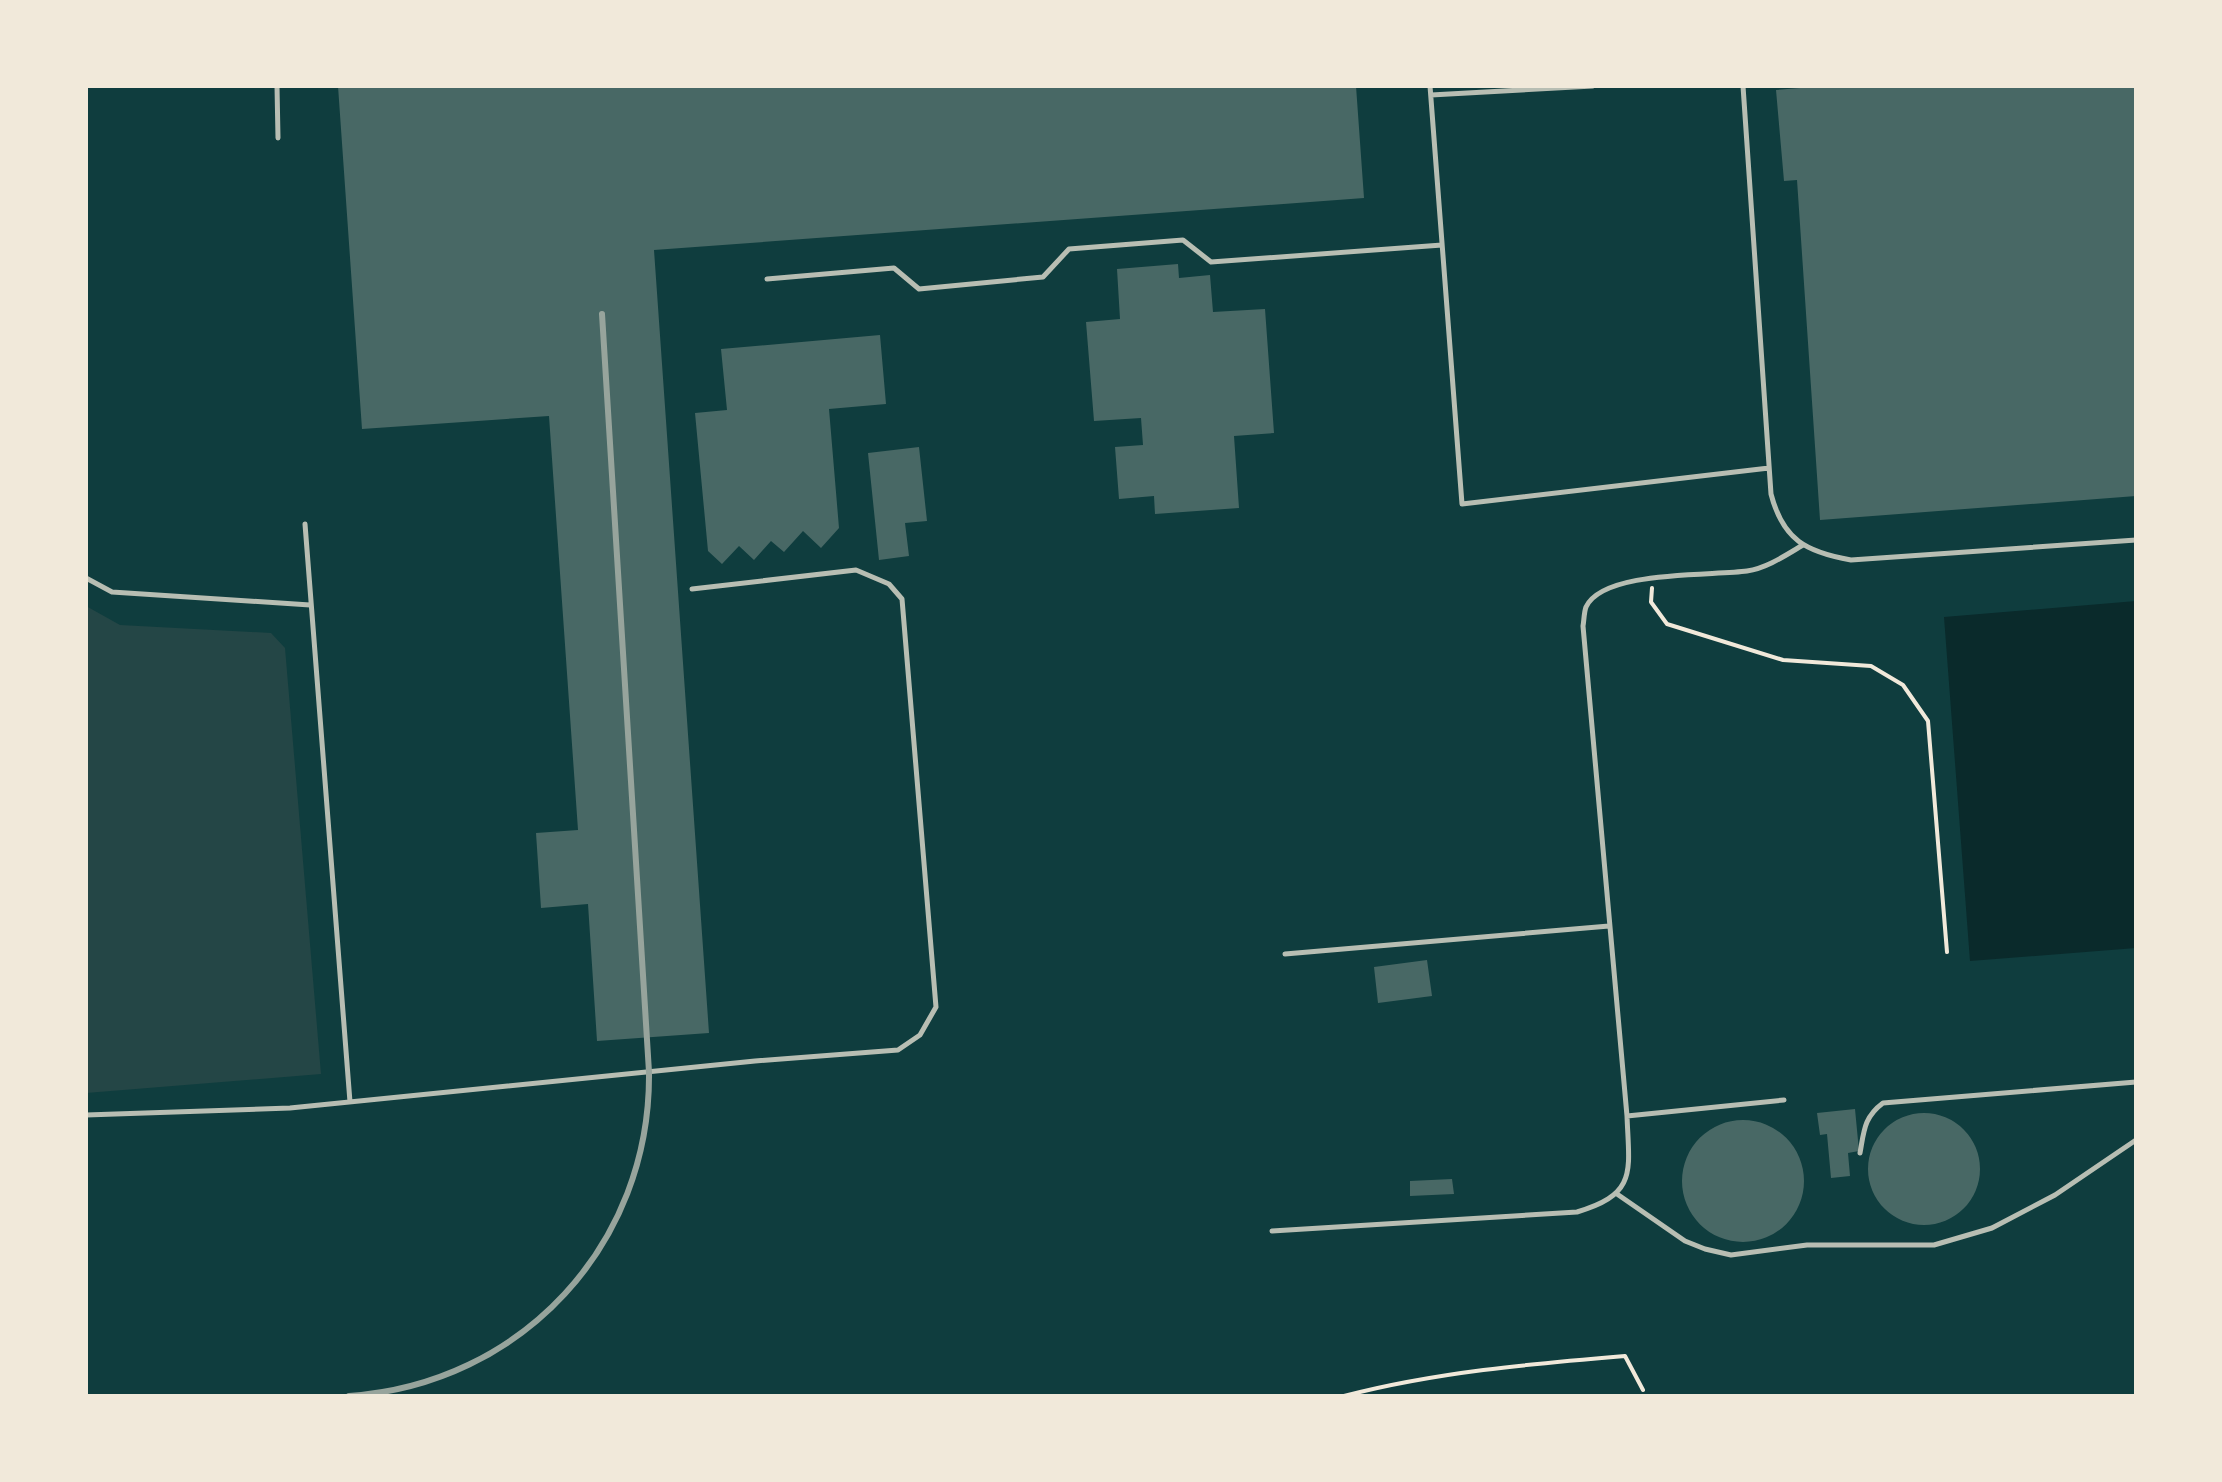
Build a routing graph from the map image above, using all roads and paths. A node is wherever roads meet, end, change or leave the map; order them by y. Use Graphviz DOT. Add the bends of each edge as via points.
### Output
graph roads {
  1 [pos="277,86"];
  2 [pos="1430,86"];
  3 [pos="1593,86"];
  4 [pos="1743,86"];
  5 [pos="1431,95"];
  6 [pos="278,138"];
  7 [pos="1442,245"];
  8 [pos="767,279"];
  9 [pos="1769,468"];
  10 [pos="305,524"];
  11 [pos="2136,540"];
  12 [pos="1803,545"];
  13 [pos="86,578"];
  14 [pos="1652,578"];
  15 [pos="692,589"];
  16 [pos="310,605"];
  17 [pos="1609,926"];
  18 [pos="1947,952"];
  19 [pos="1285,954"];
  20 [pos="2136,1082"];
  21 [pos="1784,1100"];
  22 [pos="350,1102"];
  23 [pos="86,1115"];
  24 [pos="1627,1116"];
  25 [pos="2136,1140"];
  26 [pos="1860,1153"];
  27 [pos="1617,1194"];
  28 [pos="1272,1231"];
  29 [pos="1643,1390"];
  30 [pos="1344,1396"];
  1 -- 6 [label="lane"];
  2 -- 5 [label="lane"];
  3 -- 5 [label="lane"];
  4 -- 9 [label="lane"];
  5 -- 7 [label="lane"];
  7 -- 8 [label="lane" via="1211,262 1183,240 1069,249 1043,277 1028,279 919,289 894,268"];
  7 -- 9 [label="lane" via="1462,504"];
  9 -- 12 [label="lane" via="1777,516"];
  10 -- 16 [label="lane"];
  11 -- 12 [label="lane" via="1851,560"];
  12 -- 14 [label="lane" via="1750,571"];
  13 -- 16 [label="lane" via="112,592"];
  14 -- 17 [label="lane" via="1597,595 1586,607 1583,626"];
  14 -- 18 [label="path" via="1651,602 1667,624 1783,660 1871,666 1903,685 1928,721"];
  15 -- 22 [label="lane" via="856,570 889,584 902,599 936,1007 920,1035 898,1050"];
  16 -- 22 [label="lane"];
  17 -- 19 [label="lane"];
  17 -- 24 [label="lane"];
  20 -- 26 [label="lane" via="1883,1103 1871,1111"];
  21 -- 24 [label="lane"];
  22 -- 23 [label="lane"];
  24 -- 27 [label="lane" via="1629,1165"];
  25 -- 27 [label="lane" via="2095,1170 1992,1228 1934,1245 1807,1245 1731,1255 1685,1241"];
  27 -- 28 [label="lane" via="1577,1212"];
  29 -- 30 [label="path" via="1625,1356 1493,1368 1402,1381"];
}
